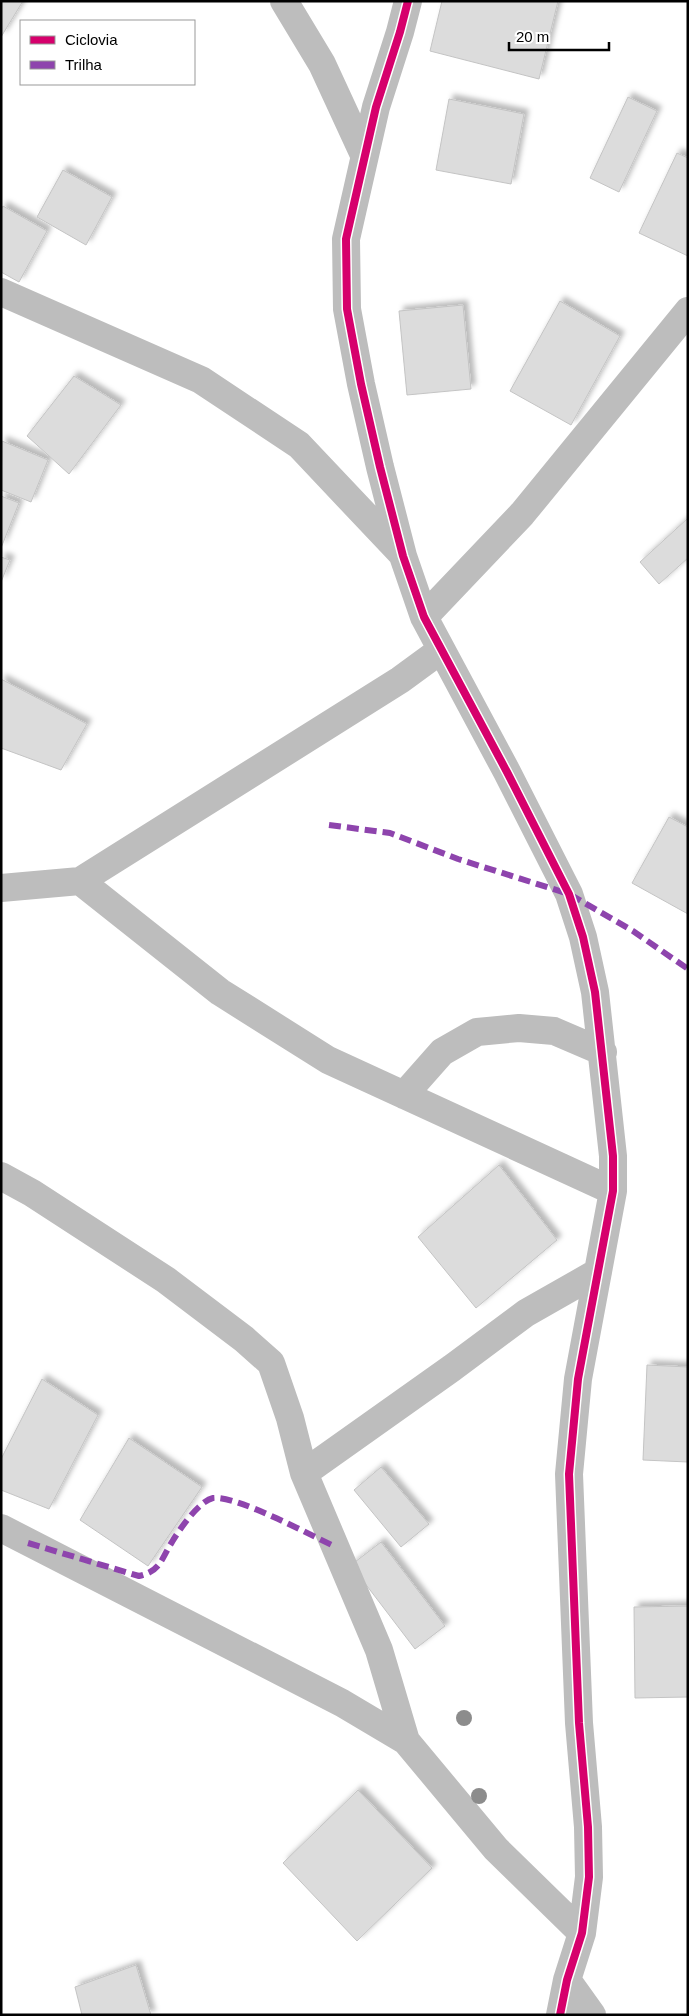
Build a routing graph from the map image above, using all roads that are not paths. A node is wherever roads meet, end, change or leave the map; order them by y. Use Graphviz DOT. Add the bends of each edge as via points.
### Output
graph roads {
  1 [pos="284,1"];
  2 [pos="408,1"];
  3 [pos="364,155"];
  4 [pos="1,292"];
  5 [pos="688,310"];
  6 [pos="404,556"];
  7 [pos="424,617"];
  8 [pos="441,650"];
  9 [pos="80,881"];
  10 [pos="1,888"];
  11 [pos="603,1052"];
  12 [pos="404,1095"];
  13 [pos="1,1176"];
  14 [pos="613,1191"];
  15 [pos="598,1272"];
  16 [pos="304,1473"];
  17 [pos="1,1528"];
  18 [pos="406,1741"];
  19 [pos="582,1933"];
  20 [pos="567,1980"];
  21 [pos="560,2015"];
  22 [pos="592,2015"];
  1 -- 3 [label="street" via="322,64"];
  2 -- 3 [label="street"];
  3 -- 6 [label="street" via="346,239 347,309 361,384"];
  4 -- 6 [label="street" via="201,380 299,445"];
  5 -- 7 [label="street" via="522,514"];
  6 -- 7 [label="street"];
  7 -- 8 [label="street"];
  8 -- 9 [label="street" via="400,680"];
  8 -- 11 [label="street" via="569,894 583,937 595,992"];
  9 -- 10 [label="street"];
  9 -- 12 [label="street" via="220,992 328,1060"];
  11 -- 12 [label="street" via="554,1031 519,1028 477,1032 442,1052"];
  11 -- 14 [label="street" via="613,1156"];
  12 -- 14 [label="street"];
  13 -- 16 [label="street" via="166,1280 271,1363"];
  14 -- 15 [label="street"];
  15 -- 16 [label="street" via="526,1313"];
  15 -- 19 [label="street" via="578,1379 569,1474 579,1723 588,1827 589,1876"];
  16 -- 18 [label="street" via="379,1650"];
  17 -- 18 [label="street" via="342,1703"];
  18 -- 19 [label="street" via="496,1849"];
  19 -- 20 [label="street"];
  20 -- 21 [label="street"];
  20 -- 22 [label="street"];
}
